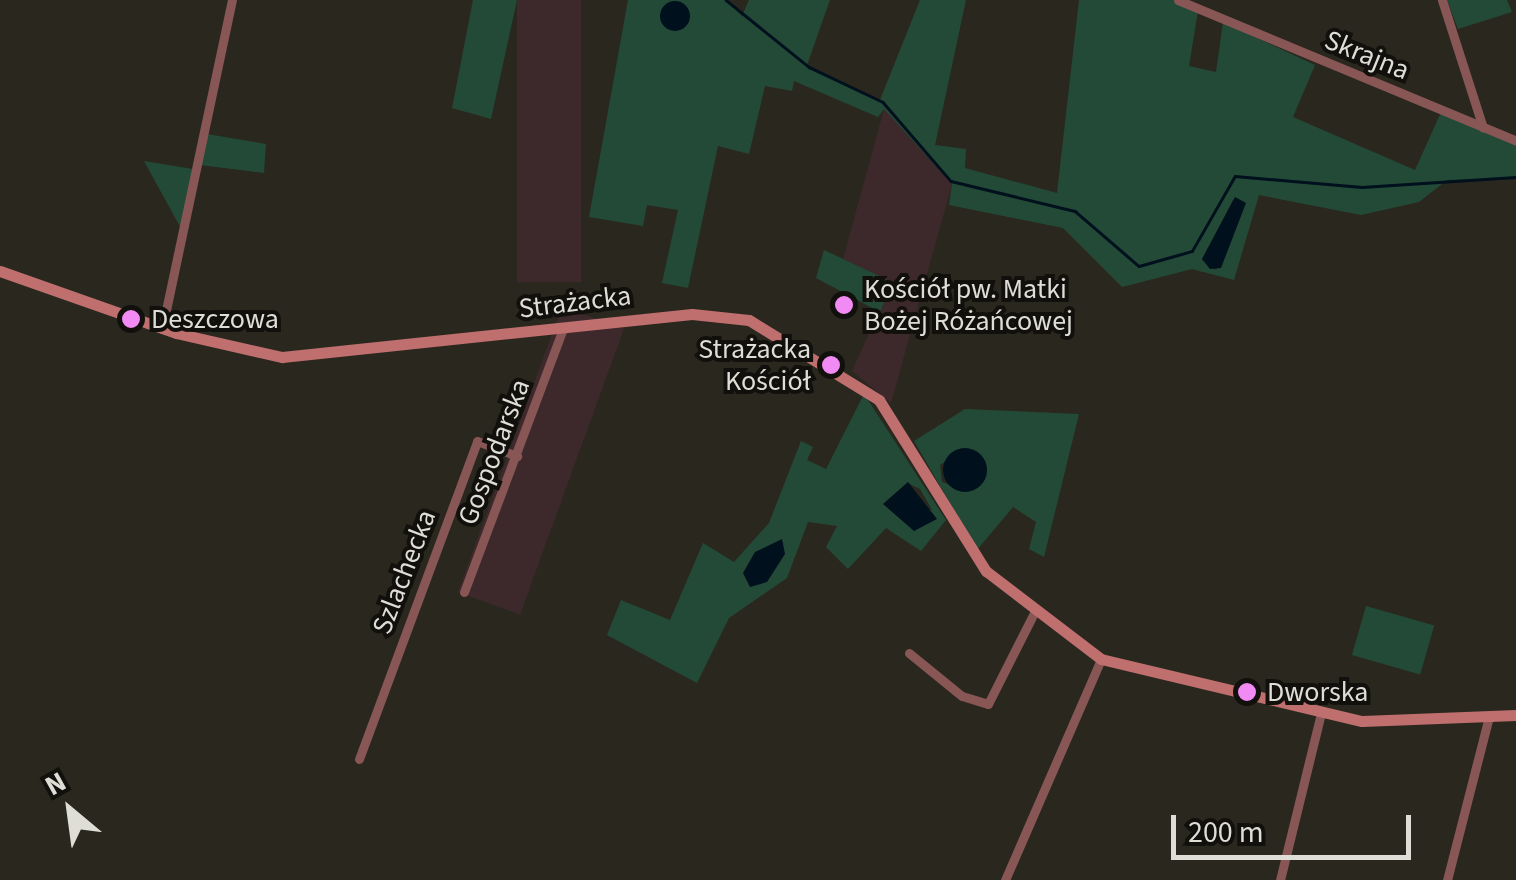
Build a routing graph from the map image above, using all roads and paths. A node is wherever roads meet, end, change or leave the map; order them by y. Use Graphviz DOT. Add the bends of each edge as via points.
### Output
graph roads {
  1 [pos="232,0"];
  2 [pos="1178,0"];
  3 [pos="1442,0"];
  4 [pos="1483,128"];
  5 [pos="1516,142"];
  6 [pos="0,271"];
  7 [pos="162,328"];
  8 [pos="562,328"];
  9 [pos="517,456"];
  10 [pos="464,592"];
  11 [pos="1034,614"];
  12 [pos="909,653"];
  13 [pos="1101,659"];
  14 [pos="1320,713"];
  15 [pos="1516,714"];
  16 [pos="1489,716"];
  17 [pos="359,759"];
  18 [pos="1004,880"];
  19 [pos="1280,880"];
  20 [pos="1447,880"];
  1 -- 7 [label="street"];
  2 -- 4 [label="street, Skrajna"];
  3 -- 4 [label="street"];
  4 -- 5 [label="street, Skrajna"];
  6 -- 7 [label="street, Strażacka"];
  7 -- 8 [label="street, Strażacka" via="295,357"];
  8 -- 9 [label="street, Gospodarska"];
  8 -- 11 [label="street, Strażacka" via="711,313 790,339 884,406 971,552"];
  9 -- 10 [label="street, Gospodarska"];
  9 -- 17 [label="street, Szlachecka" via="477,441"];
  11 -- 12 [label="street" via="988,704 962,696"];
  11 -- 13 [label="street, Strażacka"];
  13 -- 14 [label="street, Strażacka"];
  13 -- 18 [label="street"];
  14 -- 16 [label="street, Strażacka" via="1388,723"];
  14 -- 19 [label="street"];
  15 -- 16 [label="street, Strażacka"];
  16 -- 20 [label="street"];
}
